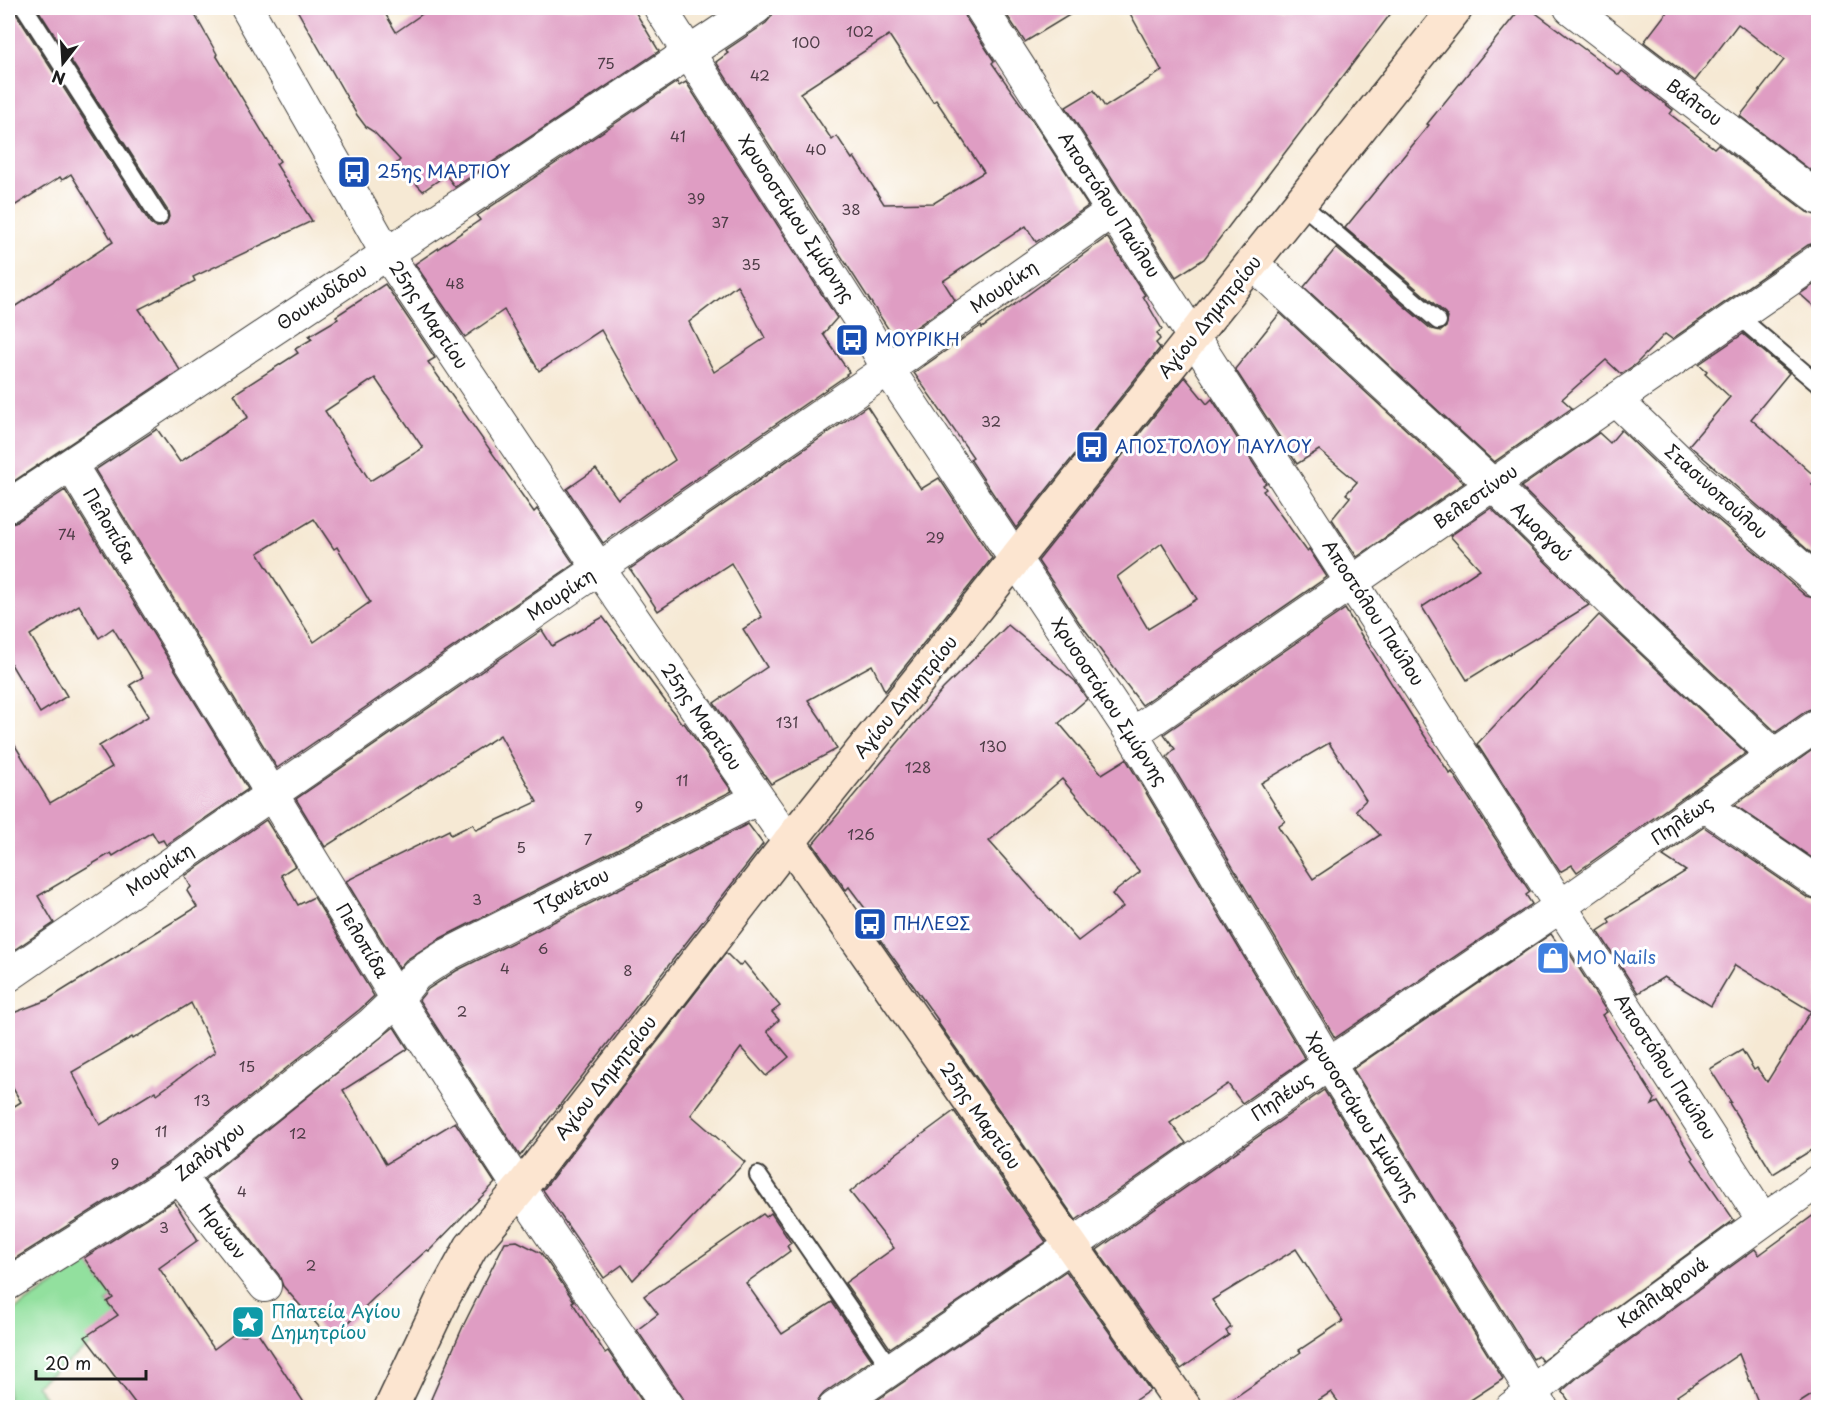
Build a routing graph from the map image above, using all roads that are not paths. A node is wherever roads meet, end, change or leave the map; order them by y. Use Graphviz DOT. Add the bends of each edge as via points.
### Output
graph roads {
  1 [pos="25,8"];
  2 [pos="247,8"];
  3 [pos="660,8"];
  4 [pos="756,8"];
  5 [pos="981,8"];
  6 [pos="1456,8"];
  7 [pos="1569,8"];
  8 [pos="690,54"];
  9 [pos="1818,198"];
  10 [pos="1300,203"];
  11 [pos="1112,211"];
  12 [pos="159,217"];
  13 [pos="387,254"];
  14 [pos="1818,260"];
  15 [pos="1252,263"];
  16 [pos="1738,316"];
  17 [pos="1438,321"];
  18 [pos="1194,336"];
  19 [pos="888,369"];
  20 [pos="1818,384"];
  21 [pos="1616,400"];
  22 [pos="71,465"];
  23 [pos="1493,485"];
  24 [pos="8,506"];
  25 [pos="1016,560"];
  26 [pos="599,569"];
  27 [pos="1353,582"];
  28 [pos="1818,582"];
  29 [pos="1818,725"];
  30 [pos="1132,734"];
  31 [pos="1774,755"];
  32 [pos="271,793"];
  33 [pos="758,799"];
  34 [pos="1704,805"];
  35 [pos="789,842"];
  36 [pos="1818,883"];
  37 [pos="1561,906"];
  38 [pos="8,976"];
  39 [pos="397,999"];
  40 [pos="1329,1064"];
  41 [pos="758,1175"];
  42 [pos="179,1177"];
  43 [pos="1818,1181"];
  44 [pos="520,1190"];
  45 [pos="1763,1220"];
  46 [pos="1071,1246"];
  47 [pos="8,1284"];
  48 [pos="265,1286"];
  49 [pos="891,1369"];
  50 [pos="1529,1402"];
  51 [pos="391,1407"];
  52 [pos="668,1407"];
  53 [pos="834,1407"];
  54 [pos="1185,1407"];
  1 -- 12 [label="lane"];
  2 -- 13 [label="street, 25ης Μαρτίου"];
  3 -- 8 [label="street, Χρυσοστόμου Σμύρνης"];
  4 -- 8 [label="street, Θουκυδίδου"];
  5 -- 11 [label="street, Αποστόλου Παύλου"];
  6 -- 10 [label="main road, Αγίου Δημητρίου"];
  7 -- 9 [label="street, Βάλτου"];
  8 -- 13 [label="street, Θουκυδίδου"];
  8 -- 19 [label="street, Χρυσοστόμου Σμύρνης" via="864,325"];
  10 -- 15 [label="main road, Αγίου Δημητρίου"];
  10 -- 17 [label="lane"];
  11 -- 18 [label="street, Αποστόλου Παύλου"];
  11 -- 19 [label="street, Μουρίκη"];
  13 -- 22 [label="street, Θουκυδίδου"];
  13 -- 26 [label="street, 25ης Μαρτίου"];
  14 -- 16 [label="street, Βελεστίνου"];
  15 -- 18 [label="main road, Αγίου Δημητρίου"];
  15 -- 23 [label="street, Αμοργού"];
  16 -- 20 [label="lane"];
  16 -- 21 [label="street, Βελεστίνου"];
  18 -- 25 [label="main road, Αγίου Δημητρίου"];
  18 -- 27 [label="street, Αποστόλου Παύλου"];
  19 -- 25 [label="street, Χρυσοστόμου Σμύρνης"];
  19 -- 26 [label="street, Μουρίκη"];
  21 -- 23 [label="street, Βελεστίνου"];
  21 -- 28 [label="street, Στασινοπούλου" via="1692,473"];
  22 -- 24 [label="street, Θουκυδίδου"];
  22 -- 32 [label="street, Πελοπίδα"];
  23 -- 27 [label="street, Βελεστίνου"];
  23 -- 31 [label="street, Αμοργού"];
  25 -- 30 [label="street, Χρυσοστόμου Σμύρνης"];
  25 -- 35 [label="main road, Αγίου Δημητρίου"];
  26 -- 32 [label="street, Μουρίκη"];
  26 -- 33 [label="street, 25ης Μαρτίου"];
  27 -- 30 [label="street, Βελεστίνου"];
  27 -- 37 [label="street, Αποστόλου Παύλου"];
  29 -- 31 [label="street, Πηλέως"];
  30 -- 40 [label="street, Χρυσοστόμου Σμύρνης"];
  31 -- 34 [label="street, Πηλέως"];
  32 -- 38 [label="street, Μουρίκη"];
  32 -- 39 [label="street, Πελοπίδα"];
  33 -- 35 [label="street, 25ης Μαρτίου"];
  33 -- 39 [label="street, Τζανέτου" via="447,955 416,975"];
  34 -- 36 [label="street"];
  34 -- 37 [label="street, Πηλέως"];
  35 -- 44 [label="main road, Αγίου Δημητρίου"];
  35 -- 46 [label="main road, 25ης Μαρτίου"];
  37 -- 40 [label="street, Πηλέως"];
  37 -- 45 [label="street, Αποστόλου Παύλου"];
  39 -- 42 [label="street, Ζαλόγγου"];
  39 -- 44 [label="street, Πελοπίδα"];
  40 -- 46 [label="street, Πηλέως"];
  40 -- 50 [label="street, Χρυσοστόμου Σμύρνης"];
  41 -- 49 [label="lane"];
  42 -- 47 [label="street, Ζαλόγγου"];
  42 -- 48 [label="street, Ηρώων"];
  43 -- 45 [label="street, Καλλιφρονά"];
  44 -- 51 [label="main road, Αγίου Δημητρίου" via="471,1246"];
  44 -- 52 [label="street, Πελοπίδα"];
  45 -- 50 [label="street, Καλλιφρονά" via="1566,1364"];
  46 -- 49 [label="street, Πηλέως"];
  46 -- 54 [label="main road, 25ης Μαρτίου"];
  49 -- 53 [label="street, Πηλέως"];
}
